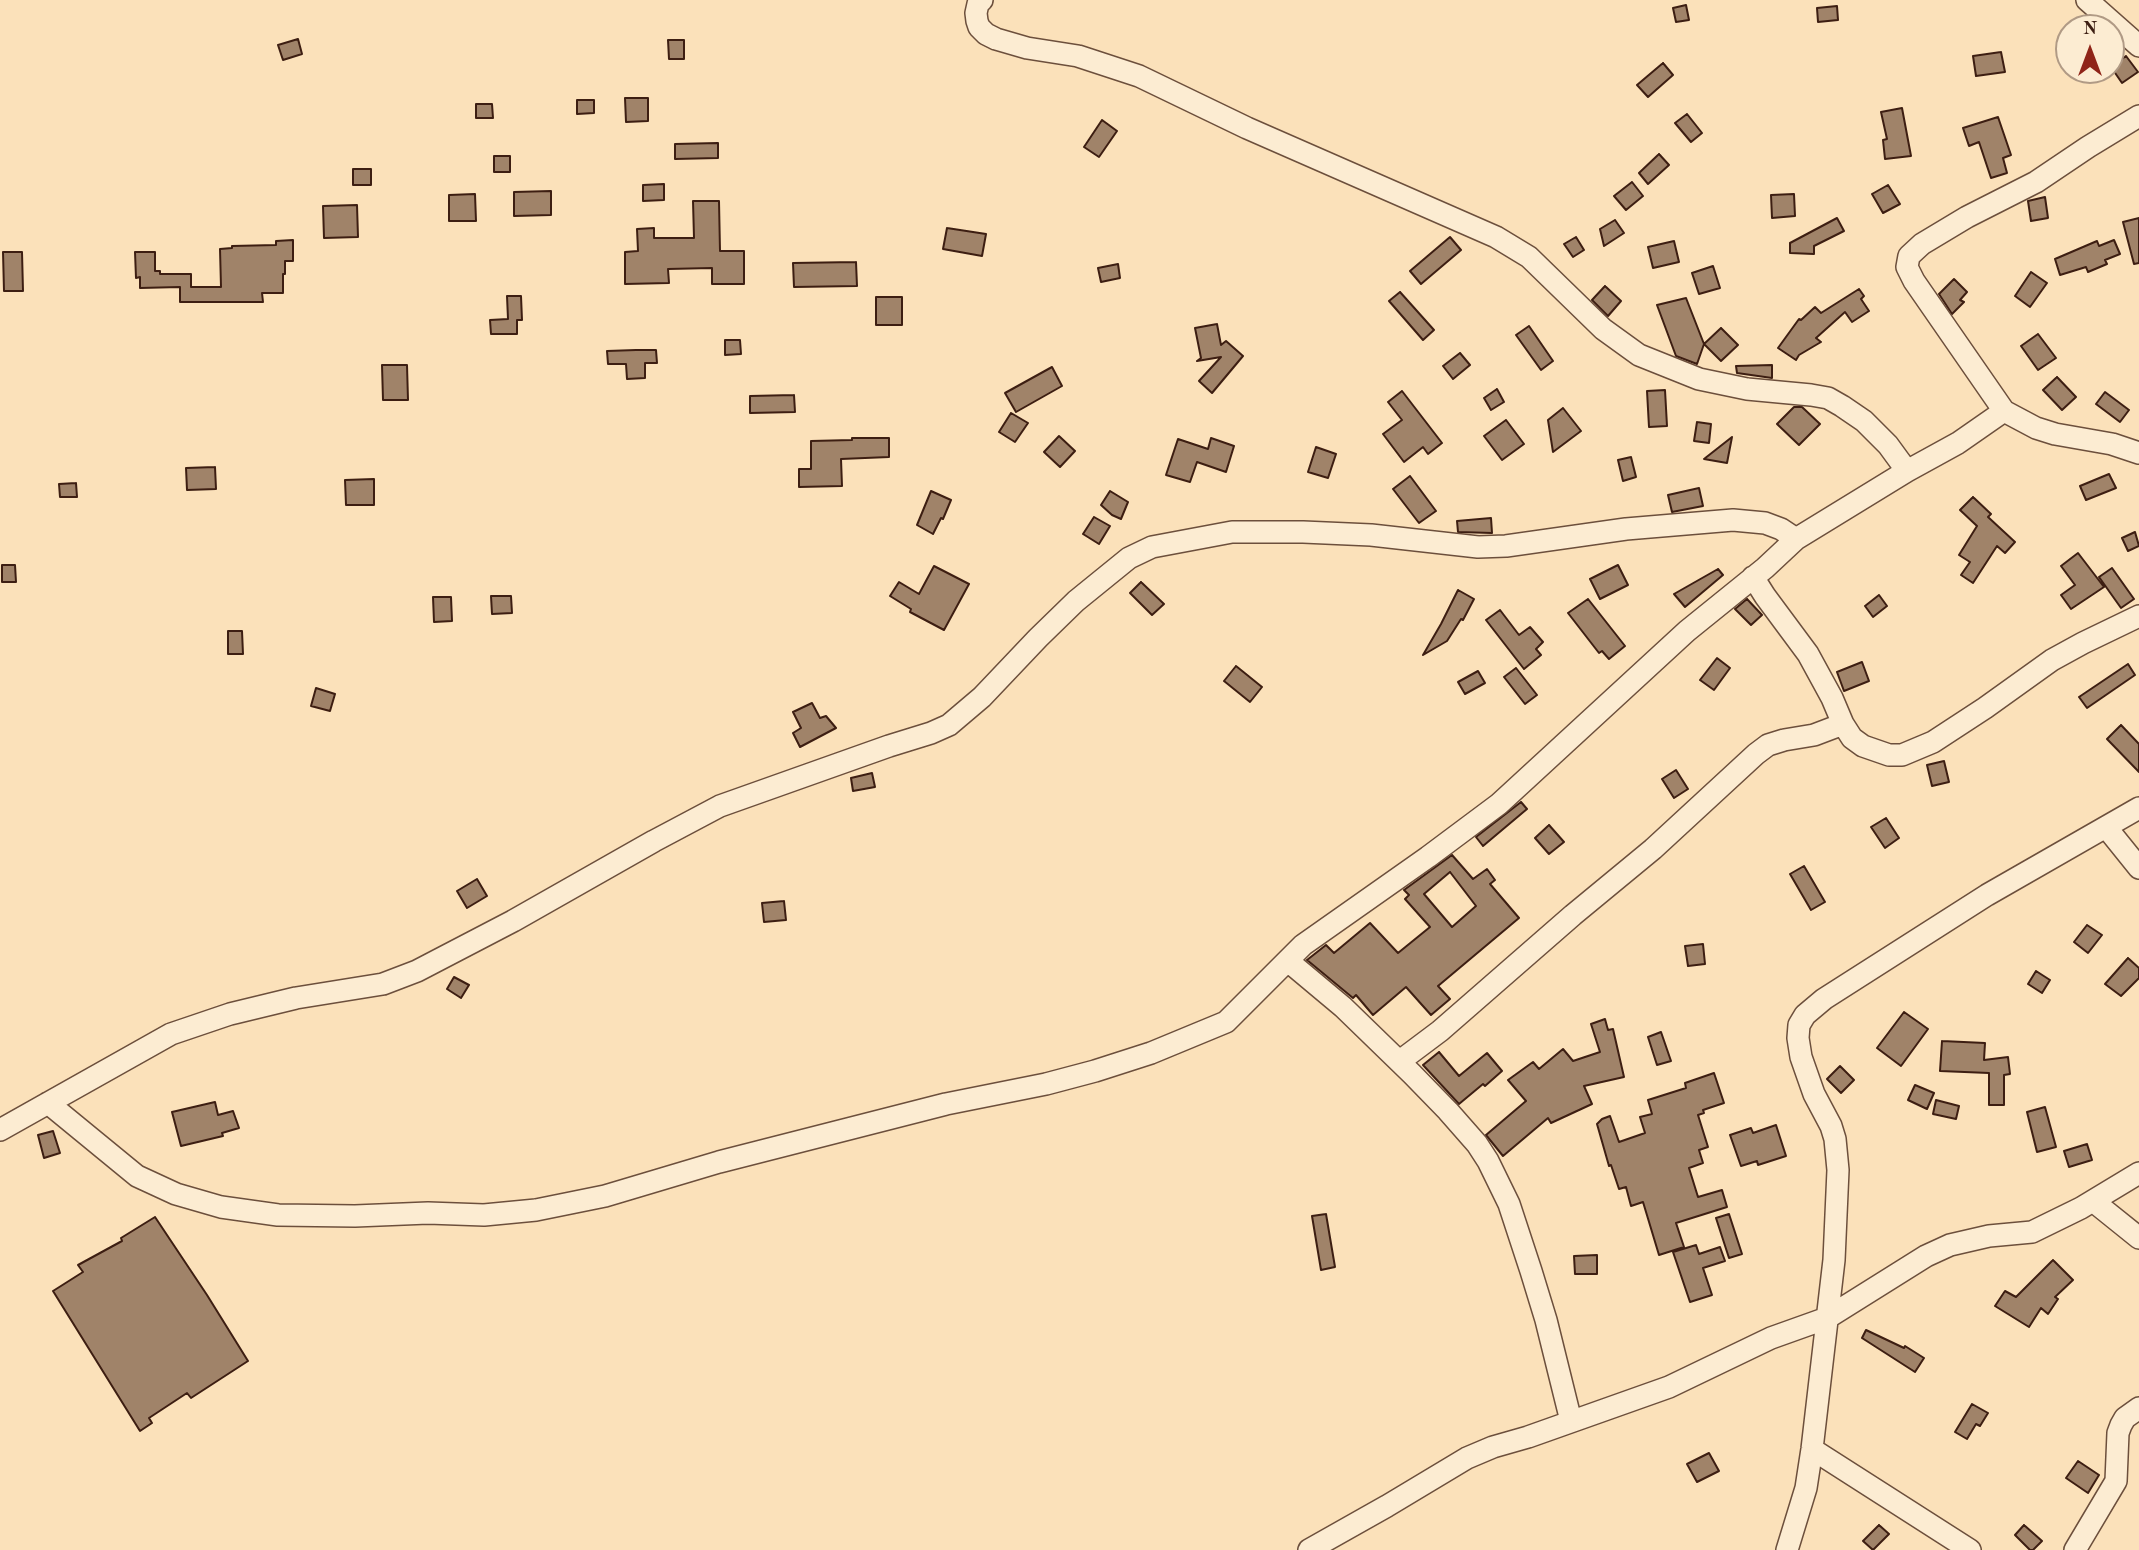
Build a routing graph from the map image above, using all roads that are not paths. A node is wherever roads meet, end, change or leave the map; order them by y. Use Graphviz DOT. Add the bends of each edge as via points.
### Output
graph roads {
  1 [pos="982,0"];
  2 [pos="2087,0"];
  3 [pos="2139,46"];
  4 [pos="2139,116"];
  5 [pos="2004,411"];
  6 [pos="2139,453"];
  7 [pos="1906,471"];
  8 [pos="1796,539"];
  9 [pos="1753,577"];
  10 [pos="2139,616"];
  11 [pos="1843,724"];
  12 [pos="2139,808"];
  13 [pos="2106,827"];
  14 [pos="2139,869"];
  15 [pos="1287,961"];
  16 [pos="1400,1061"];
  17 [pos="48,1103"];
  18 [pos="0,1130"];
  19 [pos="2139,1173"];
  20 [pos="2093,1201"];
  21 [pos="2139,1238"];
  22 [pos="1827,1318"];
  23 [pos="2139,1408"];
  24 [pos="1571,1421"];
  25 [pos="1812,1449"];
  26 [pos="1309,1550"];
  27 [pos="1787,1550"];
  28 [pos="1970,1550"];
  29 [pos="2075,1550"];
  1 -- 7 [label="street" via="976,13 979,27 996,39 1078,56 1139,76 1496,237 1529,257 1604,329 1639,355 1725,385 1828,398 1864,421"];
  2 -- 3 [label="street"];
  4 -- 5 [label="street" via="1909,256 1907,267 1914,281"];
  5 -- 6 [label="street" via="2055,434 2112,443"];
  5 -- 7 [label="street"];
  7 -- 8 [label="street"];
  8 -- 9 [label="street"];
  8 -- 17 [label="street" via="1765,523 1733,520 1506,546 1371,535 1232,532 1152,547 1129,558 1076,601 949,726 720,806 417,971 383,985 296,998 171,1034"];
  9 -- 11 [label="street" via="1797,636"];
  9 -- 15 [label="street" via="1687,631 1499,804 1303,944"];
  10 -- 11 [label="street" via="2052,660 1958,727 1915,751 1889,755 1876,751 1852,738"];
  11 -- 16 [label="street" via="1768,745 1756,754 1653,849"];
  12 -- 13 [label="street"];
  13 -- 14 [label="street"];
  13 -- 22 [label="street" via="1987,895 1824,999 1799,1025 1804,1066 1831,1126 1837,1154 1835,1249"];
  15 -- 16 [label="street"];
  15 -- 17 [label="street" via="1226,1022 1151,1053 1046,1084 946,1104 605,1196 536,1210 355,1216 278,1215 221,1206 176,1194 137,1176"];
  16 -- 24 [label="street" via="1476,1144 1497,1178 1546,1320"];
  17 -- 18 [label="street"];
  19 -- 20 [label="street"];
  20 -- 21 [label="street"];
  20 -- 22 [label="street" via="2032,1231 1950,1245"];
  22 -- 24 [label="street" via="1771,1338 1669,1387"];
  22 -- 25 [label="street"];
  23 -- 29 [label="street" via="2121,1425 2116,1481"];
  24 -- 26 [label="street" via="1467,1458"];
  25 -- 27 [label="street" via="1806,1489"];
  25 -- 28 [label="street"];
}
